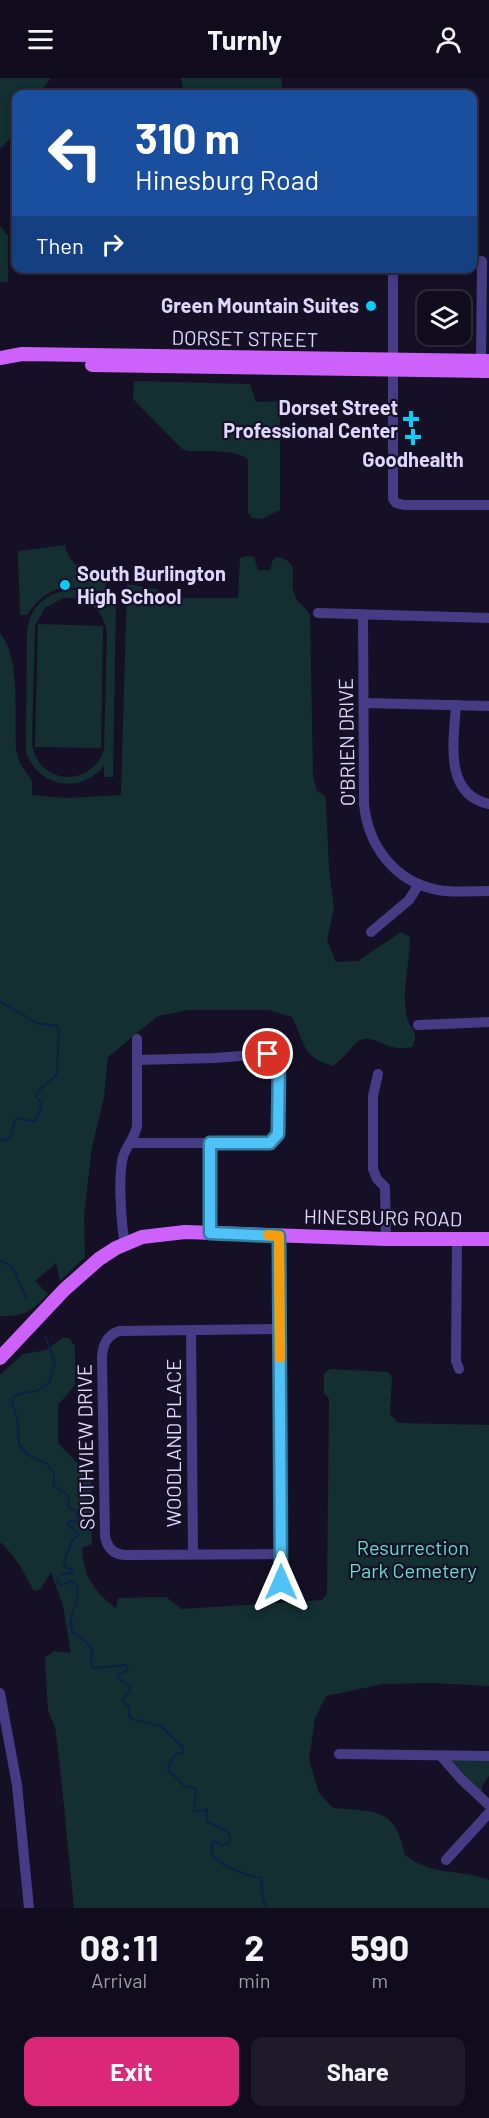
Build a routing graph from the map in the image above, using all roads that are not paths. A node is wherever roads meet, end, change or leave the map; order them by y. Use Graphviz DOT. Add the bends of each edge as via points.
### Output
graph roads {
  1 [pos="481,261"];
  2 [pos="393,273"];
  3 [pos="0,359"];
  4 [pos="486,364"];
  5 [pos="392,365"];
  6 [pos="489,505"];
  7 [pos="318,613"];
  8 [pos="363,615"];
  9 [pos="489,618"];
  10 [pos="364,703"];
  11 [pos="456,705"];
  12 [pos="489,706"];
  13 [pos="489,804"];
  14 [pos="419,884"];
  15 [pos="489,891"];
  16 [pos="371,932"];
  17 [pos="489,1022"];
  18 [pos="418,1024"];
  19 [pos="137,1039"];
  20 [pos="137,1060"];
  21 [pos="378,1074"];
  22 [pos="131,1143"];
  23 [pos="210,1143"];
  24 [pos="210,1233"];
  25 [pos="279,1236"];
  26 [pos="386,1239"];
  27 [pos="460,1239"];
  28 [pos="489,1239"];
  29 [pos="125,1244"];
  30 [pos="280,1329"];
  31 [pos="191,1330"];
  32 [pos="0,1358"];
  33 [pos="193,1554"];
  34 [pos="281,1554"];
  35 [pos="281,1582"];
  36 [pos="0,1693"];
  37 [pos="339,1754"];
  38 [pos="441,1756"];
  39 [pos="489,1756"];
  40 [pos="489,1804"];
  41 [pos="489,1813"];
  42 [pos="446,1860"];
  43 [pos="29,1908"];
  1 -- 4 [label="street"];
  2 -- 5 [label="street"];
  3 -- 5 [label="main road, DORSET STREET" via="22,364"];
  4 -- 5 [label="main road, DORSET STREET"];
  5 -- 6 [label="street" via="393,499 404,505"];
  7 -- 8 [label="street"];
  8 -- 9 [label="street"];
  8 -- 10 [label="street, O'BRIEN DRIVE"];
  10 -- 11 [label="street"];
  10 -- 14 [label="street, O'BRIEN DRIVE" via="368,828 386,860"];
  11 -- 12 [label="street"];
  11 -- 13 [label="street" via="454,754 459,782 474,799"];
  14 -- 15 [label="street, O'BRIEN DRIVE" via="447,891"];
  14 -- 16 [label="street" via="409,900"];
  17 -- 18 [label="street"];
  19 -- 20 [label="street"];
  20 -- 22 [label="street" via="138,1123"];
  20 -- 23 [label="street" via="268,1054 278,1058 276,1138 266,1143"];
  21 -- 26 [label="street" via="373,1096 373,1168 385,1187"];
  22 -- 23 [label="street"];
  22 -- 29 [label="street" via="122,1164"];
  23 -- 24 [label="street"];
  24 -- 25 [label="main road, HINESBURG ROAD"];
  24 -- 29 [label="main road, HINESBURG ROAD" via="167,1233"];
  25 -- 26 [label="main road, HINESBURG ROAD"];
  25 -- 30 [label="street"];
  26 -- 27 [label="main road, HINESBURG ROAD"];
  27 -- 27 [label="street" via="456,1361 459,1370 462,1361"];
  27 -- 28 [label="main road, HINESBURG ROAD"];
  29 -- 32 [label="main road, HINESBURG ROAD" via="99,1259 64,1290"];
  30 -- 31 [label="street, SOUTHVIEW DRIVE"];
  30 -- 34 [label="street"];
  31 -- 33 [label="street, WOODLAND PLACE"];
  31 -- 33 [label="street, SOUTHVIEW DRIVE" via="119,1331 105,1342 102,1358 105,1536 111,1549 124,1555"];
  33 -- 34 [label="street"];
  34 -- 35 [label="street"];
  36 -- 43 [label="street" via="18,1785"];
  37 -- 38 [label="street"];
  38 -- 39 [label="street"];
  38 -- 40 [label="street"];
  41 -- 42 [label="street"];
}
